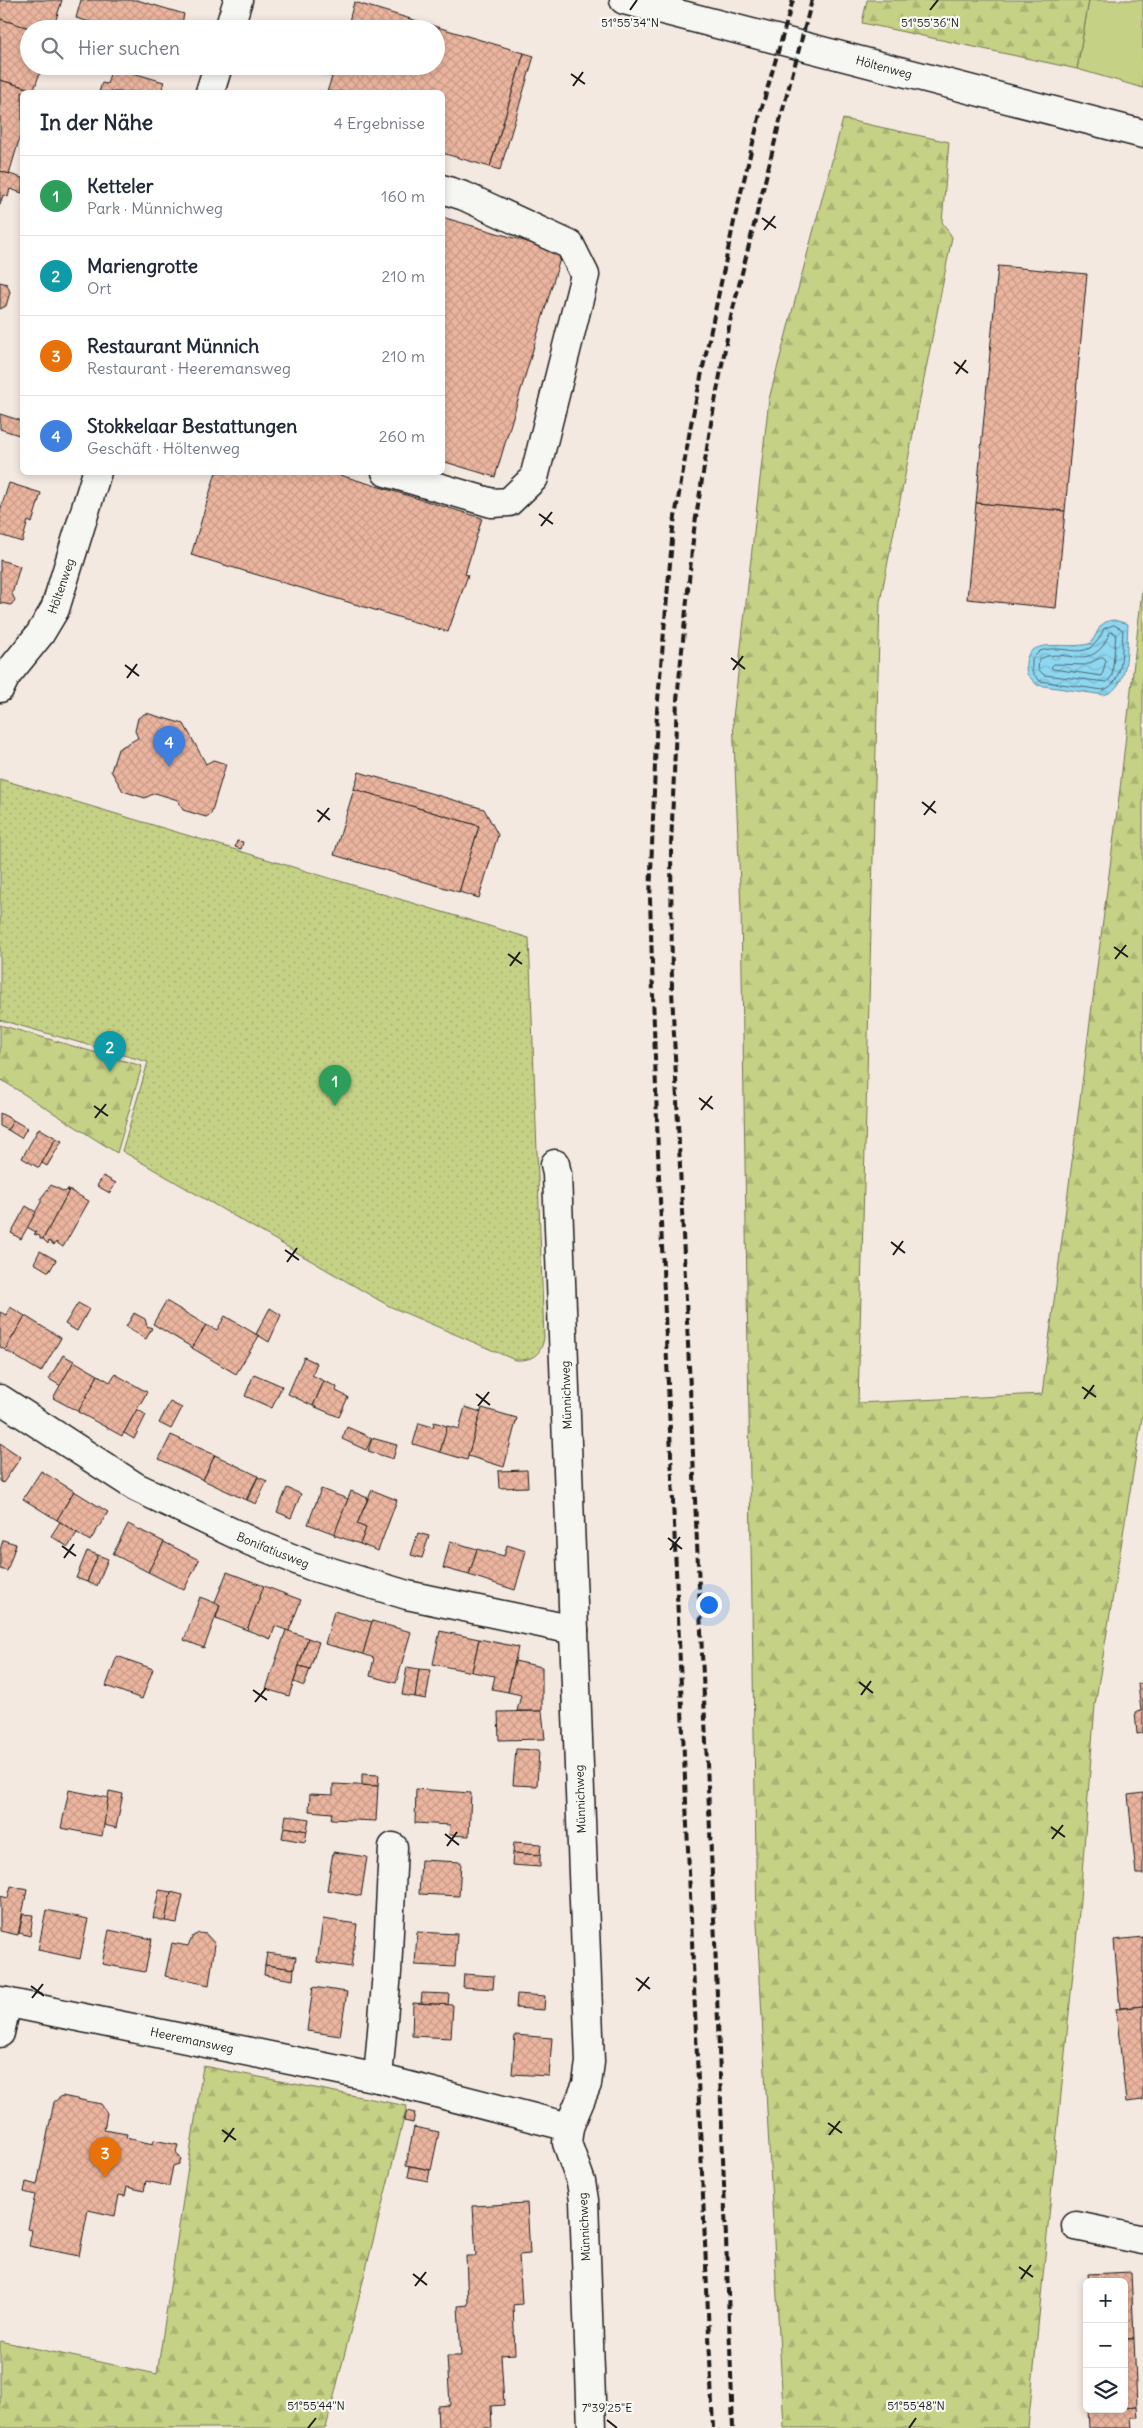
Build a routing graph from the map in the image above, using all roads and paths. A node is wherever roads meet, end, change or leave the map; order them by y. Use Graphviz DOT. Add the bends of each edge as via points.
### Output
graph roads {
  1 [pos="238,0"];
  2 [pos="624,0"];
  3 [pos="232,20"];
  4 [pos="215,75"];
  5 [pos="211,90"];
  6 [pos="1143,134"];
  7 [pos="445,190"];
  8 [pos="95,475"];
  9 [pos="396,475"];
  10 [pos="0,688"];
  11 [pos="555,1164"];
  12 [pos="0,1399"];
  13 [pos="574,1630"];
  14 [pos="393,1847"];
  15 [pos="3,2002"];
  16 [pos="0,2033"];
  17 [pos="378,2078"];
  18 [pos="569,2126"];
  19 [pos="1076,2226"];
  20 [pos="1143,2240"];
  21 [pos="592,2428"];
  1 -- 3 [label="street"];
  2 -- 6 [label="street, Höltenweg"];
  4 -- 5 [label="street"];
  7 -- 9 [label="street" via="570,245 585,275 534,478 508,502 492,503"];
  8 -- 10 [label="street, Höltenweg" via="55,609"];
  11 -- 13 [label="street, Münnichweg"];
  12 -- 13 [label="street, Bonifatiusweg" via="136,1487 311,1566 406,1595"];
  13 -- 18 [label="street, Münnichweg" via="590,2062 588,2084"];
  14 -- 17 [label="street"];
  15 -- 16 [label="street, Heeremansweg"];
  15 -- 17 [label="street, Heeremansweg"];
  17 -- 18 [label="street, Heeremansweg"];
  18 -- 21 [label="street, Münnichweg" via="567,2144 584,2200"];
  19 -- 20 [label="street"];
}
